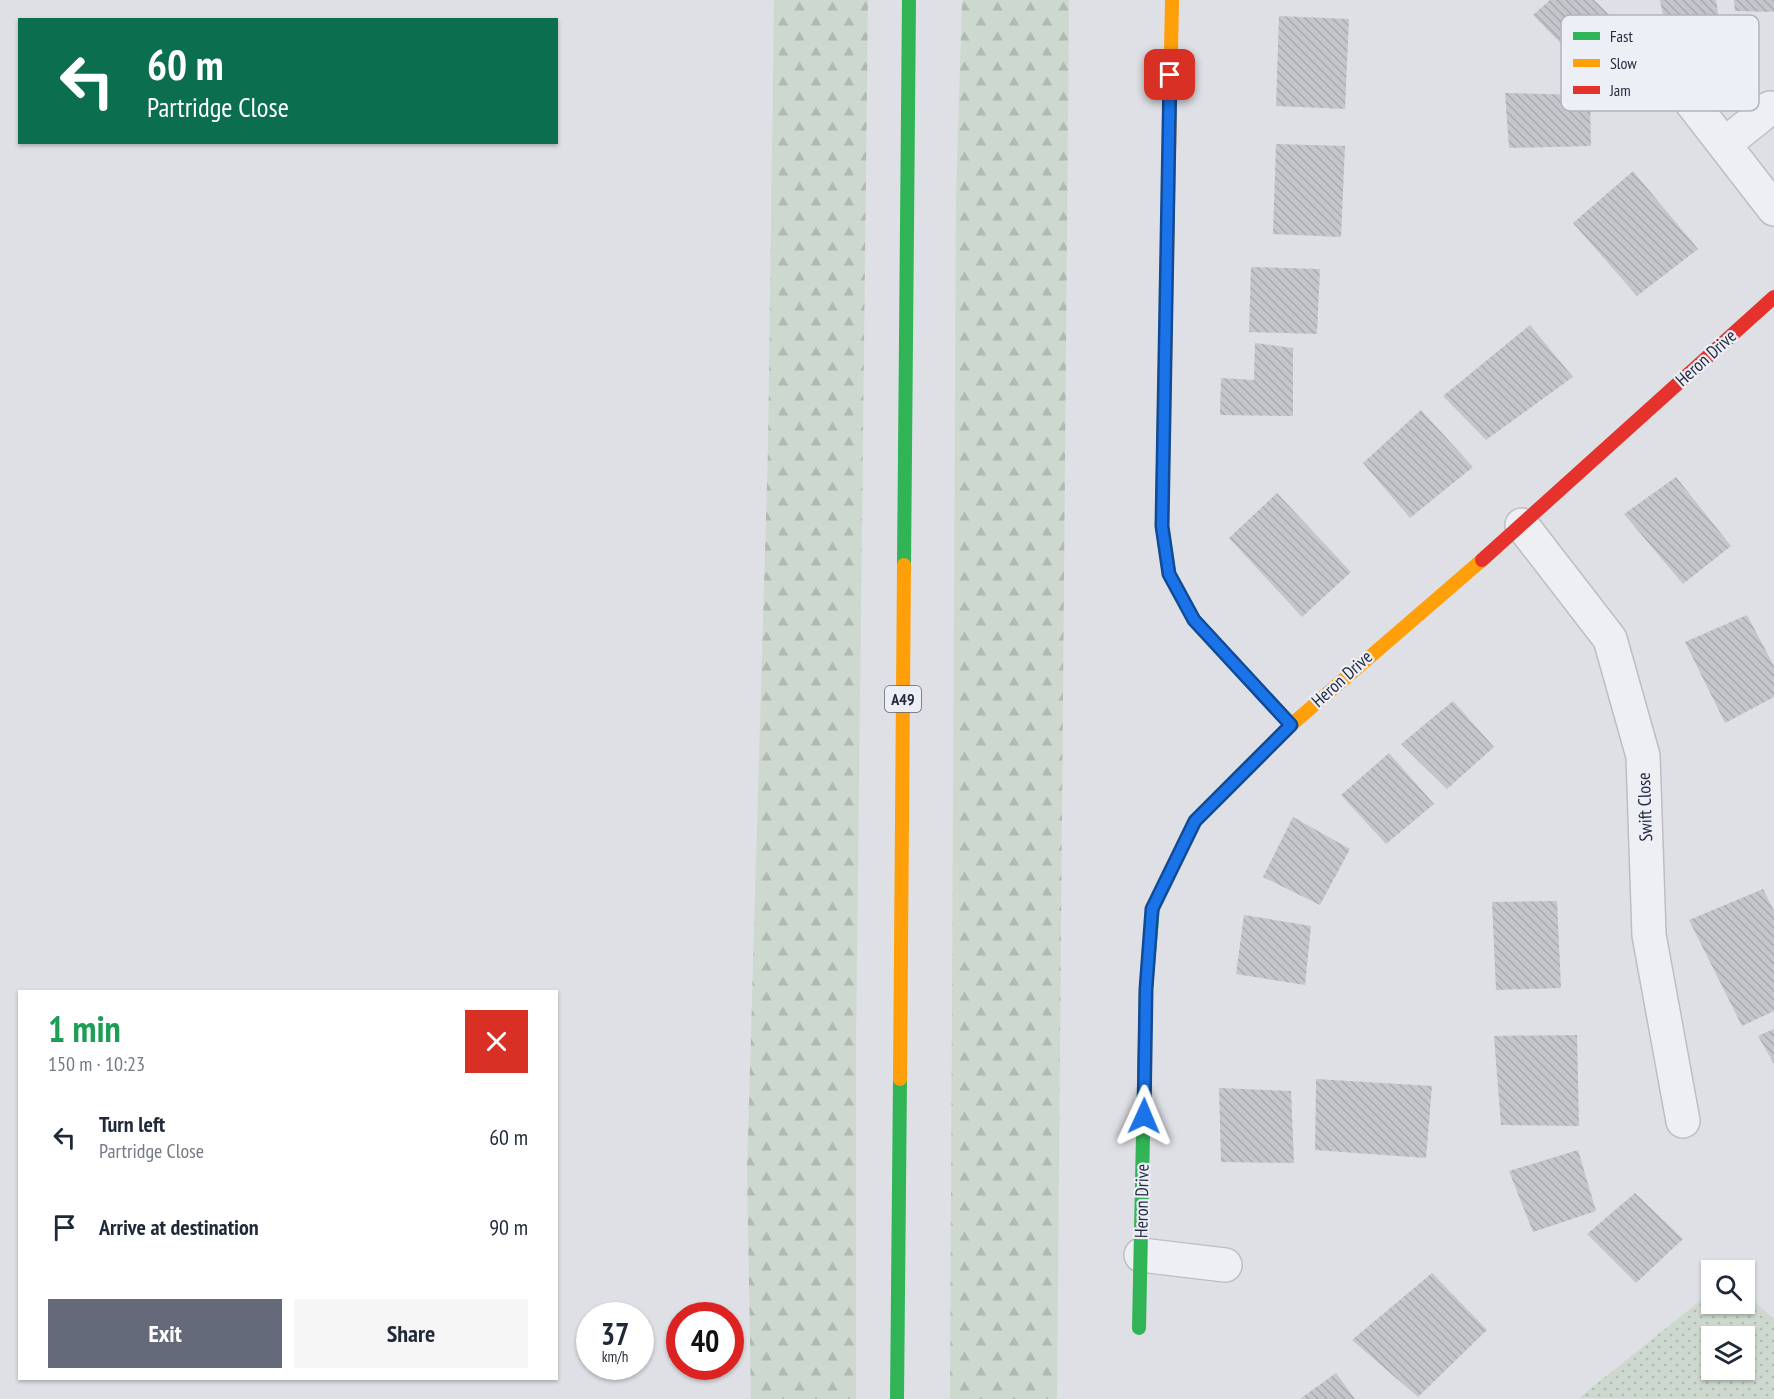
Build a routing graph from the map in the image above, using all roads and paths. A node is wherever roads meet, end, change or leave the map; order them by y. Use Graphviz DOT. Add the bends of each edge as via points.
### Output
graph roads {
  1 [pos="909,0"];
  2 [pos="1172,0"];
  3 [pos="1770,108"];
  4 [pos="1699,111"];
  5 [pos="1725,144"];
  6 [pos="1774,209"];
  7 [pos="1774,297"];
  8 [pos="1522,525"];
  9 [pos="1291,725"];
  10 [pos="1683,1121"];
  11 [pos="1141,1255"];
  12 [pos="1225,1265"];
  13 [pos="1139,1328"];
  14 [pos="897,1399"];
  1 -- 14 [label="main road, A49"];
  2 -- 9 [label="main road" via="1162,526 1169,574 1194,620"];
  3 -- 5 [label="street"];
  4 -- 5 [label="street"];
  5 -- 6 [label="street"];
  7 -- 8 [label="main road, Heron Drive"];
  8 -- 9 [label="main road, Heron Drive"];
  8 -- 10 [label="street, Swift Close" via="1610,639 1643,756 1648,935"];
  9 -- 11 [label="main road, Heron Drive" via="1195,821 1152,909 1146,989"];
  11 -- 12 [label="street, Heron Drive"];
  11 -- 13 [label="main road, Heron Drive"];
}
